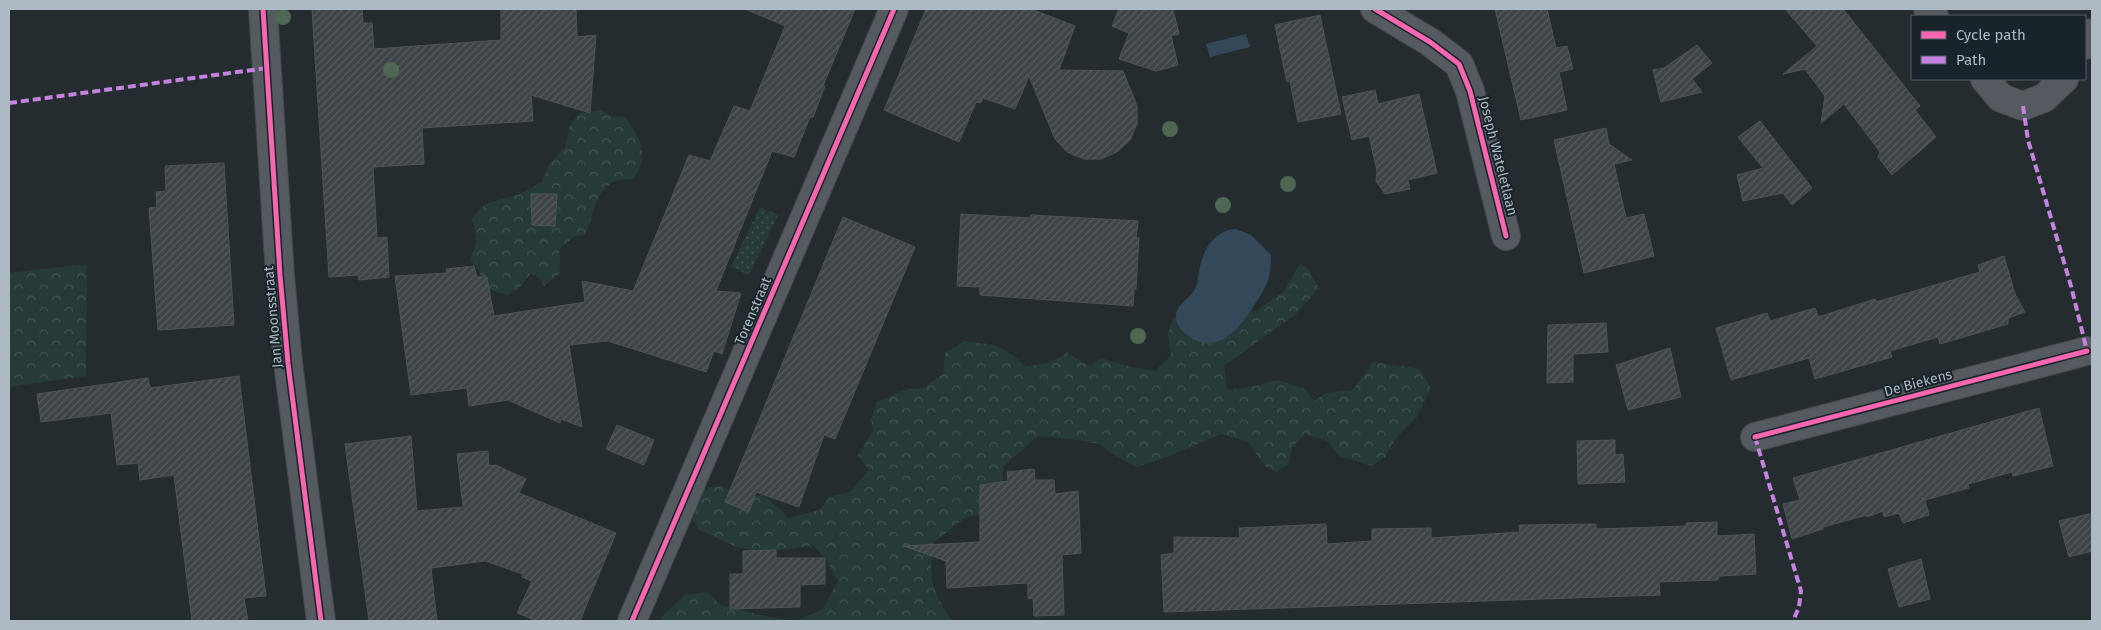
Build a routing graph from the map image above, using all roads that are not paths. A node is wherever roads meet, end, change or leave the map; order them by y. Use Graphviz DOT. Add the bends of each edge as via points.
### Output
graph roads {
  1 [pos="263,9"];
  2 [pos="894,9"];
  3 [pos="1375,9"];
  4 [pos="1986,80"];
  5 [pos="2063,80"];
  6 [pos="1506,236"];
  7 [pos="2091,354"];
  8 [pos="1755,437"];
  9 [pos="321,621"];
  10 [pos="632,621"];
  1 -- 9 [label="street, Jan Moonsstraat" via="288,364"];
  2 -- 10 [label="street, Torenstraat"];
  3 -- 6 [label="street, Joseph Wateletlaan" via="1430,42 1459,64 1470,91"];
  4 -- 5 [label="street" via="2001,98 2023,106 2044,98"];
  7 -- 8 [label="street, De Biekens"];
}
